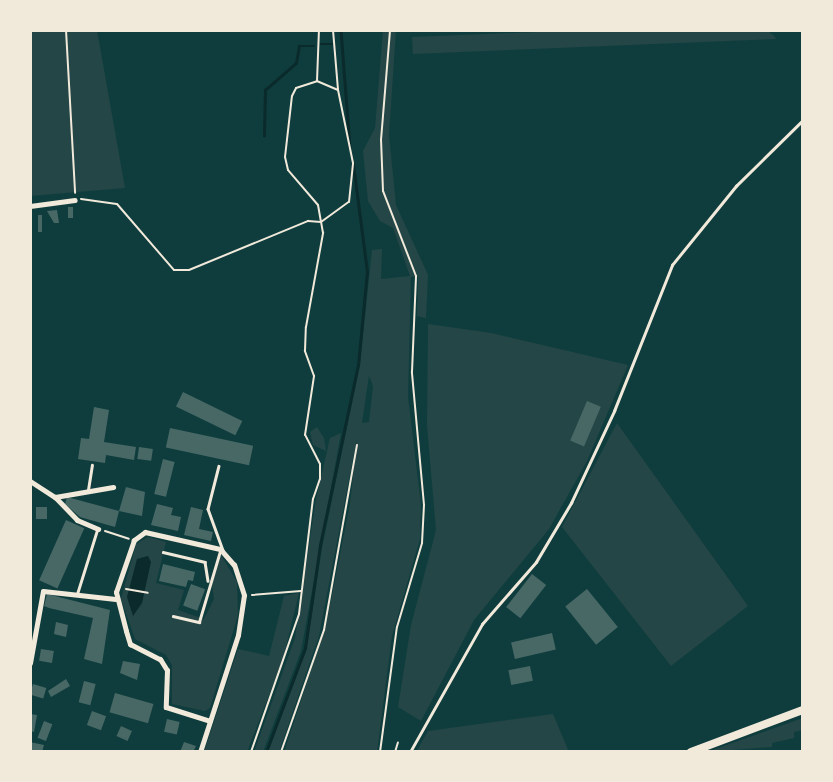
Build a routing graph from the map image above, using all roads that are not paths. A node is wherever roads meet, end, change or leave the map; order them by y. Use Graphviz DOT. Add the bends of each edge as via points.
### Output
graph roads {
  1 [pos="803,120"];
  2 [pos="75,200"];
  3 [pos="30,206"];
  4 [pos="92,465"];
  5 [pos="219,466"];
  6 [pos="30,481"];
  7 [pos="113,487"];
  8 [pos="87,491"];
  9 [pos="55,497"];
  10 [pos="98,529"];
  11 [pos="222,551"];
  12 [pos="163,552"];
  13 [pos="208,584"];
  14 [pos="77,594"];
  15 [pos="116,599"];
  16 [pos="173,616"];
  17 [pos="30,663"];
  18 [pos="803,710"];
  19 [pos="210,721"];
  20 [pos="200,752"];
  21 [pos="410,752"];
  22 [pos="691,752"];
  1 -- 21 [label="lane" via="736,186 673,265 571,503 536,562 482,624"];
  2 -- 3 [label="street"];
  4 -- 8 [label="lane"];
  5 -- 11 [label="lane" via="208,509"];
  6 -- 9 [label="street"];
  7 -- 8 [label="street"];
  8 -- 9 [label="street"];
  9 -- 10 [label="street" via="77,520"];
  10 -- 14 [label="lane"];
  11 -- 13 [label="lane"];
  11 -- 15 [label="street" via="145,532 134,540"];
  11 -- 19 [label="street" via="234,565 244,595 238,635"];
  12 -- 13 [label="lane" via="205,562"];
  13 -- 16 [label="lane" via="209,597 199,622"];
  14 -- 15 [label="street"];
  14 -- 17 [label="street" via="43,591"];
  15 -- 19 [label="street" via="130,644 160,659 167,670 166,707"];
  18 -- 22 [label="main road"];
  19 -- 20 [label="street"];
}
